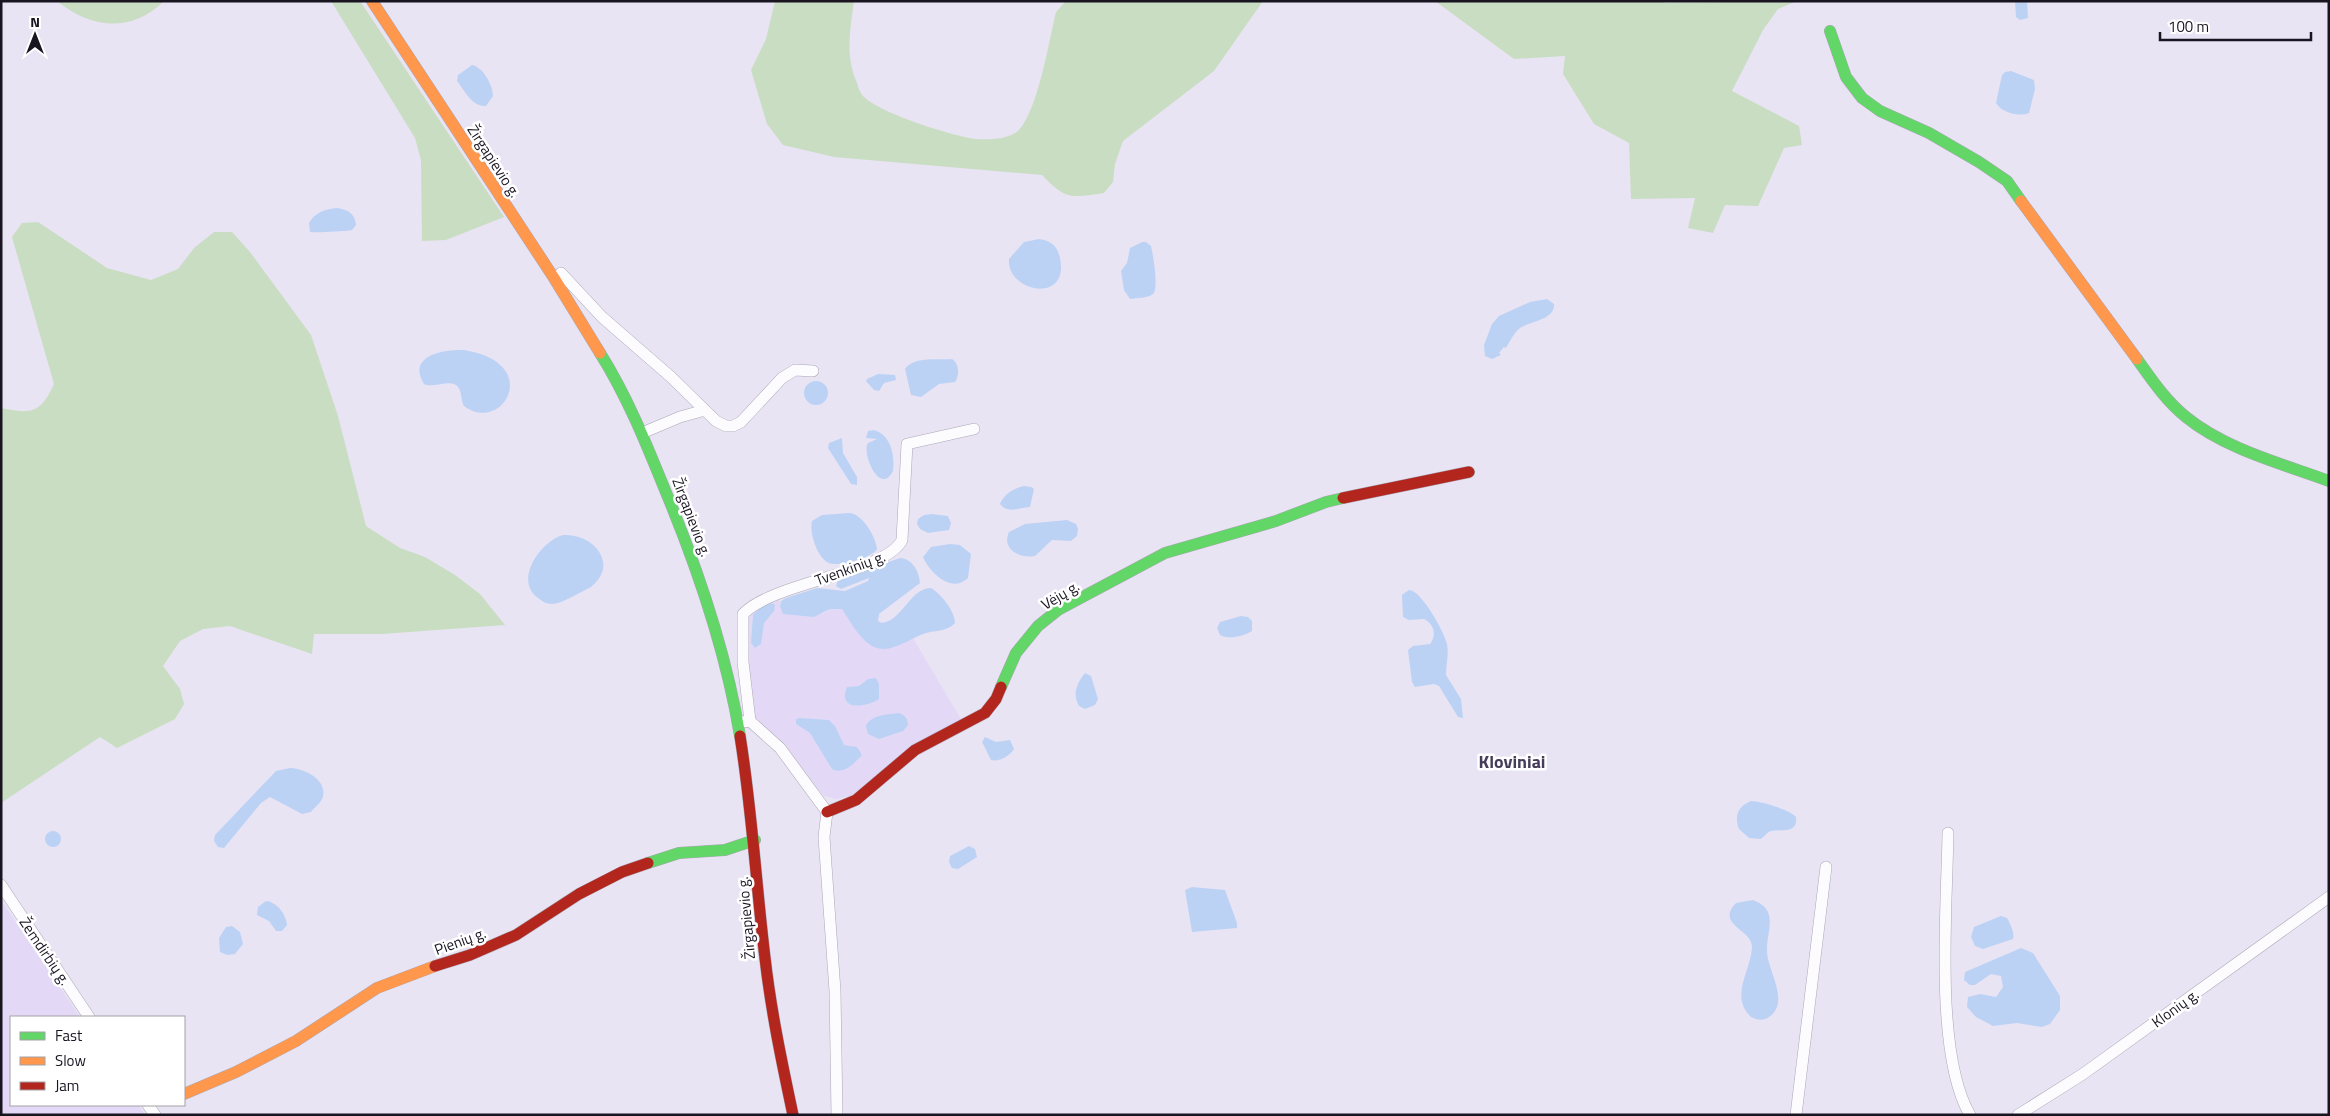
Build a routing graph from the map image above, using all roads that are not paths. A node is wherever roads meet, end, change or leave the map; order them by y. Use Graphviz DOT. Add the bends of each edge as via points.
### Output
graph roads {
  1 [pos="372,1"];
  2 [pos="1830,30"];
  3 [pos="561,273"];
  4 [pos="813,371"];
  5 [pos="705,410"];
  6 [pos="974,429"];
  7 [pos="642,434"];
  8 [pos="1469,472"];
  9 [pos="2329,481"];
  10 [pos="744,722"];
  11 [pos="827,812"];
  12 [pos="1948,833"];
  13 [pos="755,840"];
  14 [pos="1826,867"];
  15 [pos="1,886"];
  16 [pos="2329,897"];
  17 [pos="88,1016"];
  18 [pos="185,1094"];
  19 [pos="793,1115"];
  20 [pos="837,1115"];
  21 [pos="1796,1115"];
  22 [pos="1970,1115"];
  23 [pos="2018,1115"];
  1 -- 7 [label="street, Žirgapievio g." via="587,330"];
  2 -- 9 [label="street" via="1853,89 1872,108 1928,132 2007,181 2162,394 2187,418 2232,445"];
  3 -- 5 [label="street" via="602,317"];
  4 -- 5 [label="street" via="795,370 782,378 762,402 734,426 716,421"];
  5 -- 7 [label="street"];
  6 -- 10 [label="street, Tvenkinių g." via="908,444 902,540 898,548 848,570 776,593 752,605 743,614"];
  7 -- 10 [label="street, Žirgapievio g." via="664,482 702,585"];
  8 -- 11 [label="street, Vėjų g." via="1326,502 1276,521 1165,553 1058,610 1038,626 1016,653 996,699 986,713 915,750 856,800"];
  10 -- 11 [label="street" via="780,748"];
  10 -- 13 [label="street, Žirgapievio g."];
  11 -- 20 [label="street" via="824,836 835,991"];
  12 -- 22 [label="street" via="1946,982 1950,1041 1956,1077"];
  13 -- 18 [label="street, Pienių g." via="725,850 679,853 622,872 580,894 516,935 377,988 296,1041"];
  13 -- 19 [label="street, Žirgapievio g." via="765,959"];
  14 -- 21 [label="street"];
  15 -- 17 [label="street, Žemdirbių g."];
  16 -- 23 [label="street, Klonių g." via="2083,1074"];
}
